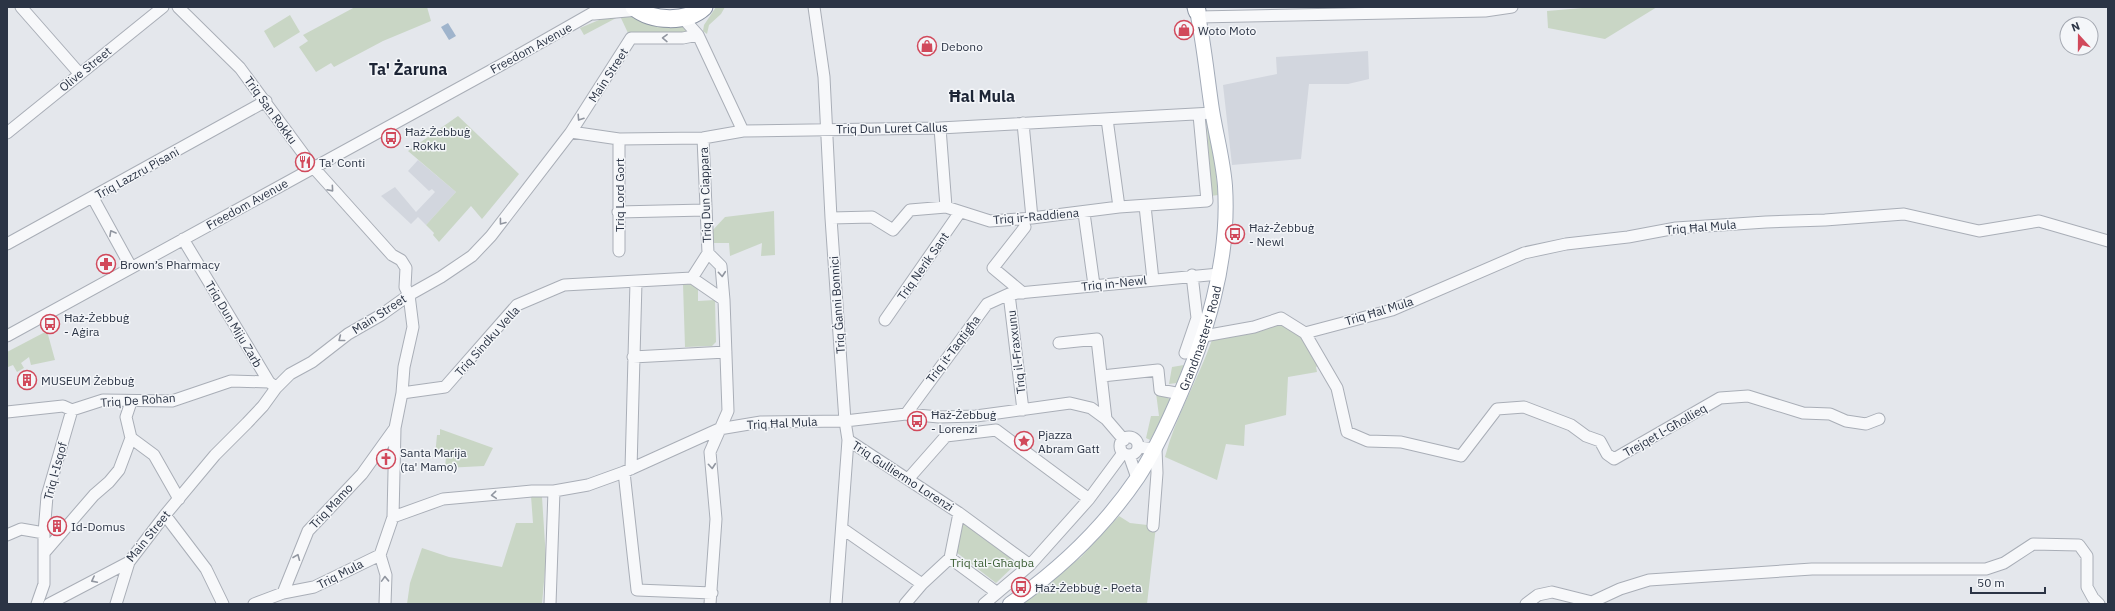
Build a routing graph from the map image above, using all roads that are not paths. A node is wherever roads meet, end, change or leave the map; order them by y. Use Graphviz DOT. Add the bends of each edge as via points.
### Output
graph roads {
  1 [pos="21,7"];
  2 [pos="163,7"];
  3 [pos="178,7"];
  4 [pos="603,7"];
  5 [pos="704,7"];
  6 [pos="814,7"];
  7 [pos="1512,7"];
  8 [pos="636,9"];
  9 [pos="1197,9"];
  10 [pos="592,14"];
  11 [pos="682,17"];
  12 [pos="698,35"];
  13 [pos="79,73"];
  14 [pos="266,101"];
  15 [pos="1206,114"];
  16 [pos="1108,119"];
  17 [pos="1023,123"];
  18 [pos="940,128"];
  19 [pos="827,130"];
  20 [pos="743,131"];
  21 [pos="571,132"];
  22 [pos="7,133"];
  23 [pos="619,138"];
  24 [pos="703,138"];
  25 [pos="313,168"];
  26 [pos="93,198"];
  27 [pos="1145,206"];
  28 [pos="946,207"];
  29 [pos="1119,207"];
  30 [pos="705,210"];
  31 [pos="618,212"];
  32 [pos="960,212"];
  33 [pos="1084,213"];
  34 [pos="831,218"];
  35 [pos="1028,223"];
  36 [pos="183,238"];
  37 [pos="2108,241"];
  38 [pos="7,244"];
  39 [pos="619,252"];
  40 [pos="708,253"];
  41 [pos="131,267"];
  42 [pos="1219,274"];
  43 [pos="1192,275"];
  44 [pos="692,278"];
  45 [pos="1153,280"];
  46 [pos="636,282"];
  47 [pos="1094,285"];
  48 [pos="1023,292"];
  49 [pos="1009,294"];
  50 [pos="409,295"];
  51 [pos="724,300"];
  52 [pos="885,320"];
  53 [pos="1305,333"];
  54 [pos="7,336"];
  55 [pos="1204,336"];
  56 [pos="1059,343"];
  57 [pos="726,352"];
  58 [pos="1185,353"];
  59 [pos="633,357"];
  60 [pos="1102,376"];
  61 [pos="272,385"];
  62 [pos="402,393"];
  63 [pos="1181,394"];
  64 [pos="131,402"];
  65 [pos="72,410"];
  66 [pos="1023,410"];
  67 [pos="7,412"];
  68 [pos="906,414"];
  69 [pos="1106,418"];
  70 [pos="1879,419"];
  71 [pos="844,421"];
  72 [pos="395,428"];
  73 [pos="719,429"];
  74 [pos="131,438"];
  75 [pos="848,440"];
  76 [pos="1124,440"];
  77 [pos="1138,447"];
  78 [pos="1156,449"];
  79 [pos="1126,454"];
  80 [pos="627,471"];
  81 [pos="909,478"];
  82 [pos="1137,478"];
  83 [pos="554,491"];
  84 [pos="179,498"];
  85 [pos="1089,499"];
  86 [pos="959,513"];
  87 [pos="165,515"];
  88 [pos="393,517"];
  89 [pos="1153,526"];
  90 [pos="842,529"];
  91 [pos="44,533"];
  92 [pos="7,535"];
  93 [pos="44,553"];
  94 [pos="380,554"];
  95 [pos="950,558"];
  96 [pos="129,562"];
  97 [pos="1030,566"];
  98 [pos="922,584"];
  99 [pos="996,592"];
  100 [pos="283,593"];
  101 [pos="711,599"];
  102 [pos="37,604"];
  103 [pos="49,604"];
  104 [pos="116,604"];
  105 [pos="223,604"];
  106 [pos="254,604"];
  107 [pos="385,604"];
  108 [pos="550,604"];
  109 [pos="836,604"];
  110 [pos="905,604"];
  111 [pos="984,604"];
  112 [pos="1010,604"];
  113 [pos="1526,604"];
  114 [pos="2099,604"];
  1 -- 13 [label="street"];
  2 -- 13 [label="street, Olive Street"];
  3 -- 14 [label="street, Triq San Rokku" via="240,68"];
  4 -- 10 [label="street, Freedom Avenue"];
  5 -- 11 [label="highway" via="690,16"];
  5 -- 12 [label="street"];
  6 -- 19 [label="street, Triq Ġanni Bonnici" via="824,77"];
  7 -- 9 [label="street" via="1485,11"];
  8 -- 10 [label="street, Freedom Avenue"];
  8 -- 11 [label="highway" via="662,18"];
  9 -- 15 [label="main road, Grandmasters' Road"];
  10 -- 25 [label="street, Freedom Avenue"];
  11 -- 12 [label="street"];
  12 -- 20 [label="street"];
  12 -- 21 [label="street, Main Street, one-way" via="683,38 631,38"];
  13 -- 22 [label="street, Olive Street"];
  14 -- 25 [label="street, Triq San Rokku"];
  14 -- 26 [label="street, Triq Lazzru Pisani"];
  15 -- 16 [label="street, Triq Dun Luret Callus"];
  15 -- 27 [label="street, Triq ir-Raddiena" via="1206,201"];
  15 -- 42 [label="main road, Grandmasters' Road" via="1220,144 1225,186 1225,220"];
  16 -- 17 [label="street, Triq Dun Luret Callus"];
  16 -- 29 [label="street"];
  17 -- 18 [label="street, Triq Dun Luret Callus"];
  17 -- 35 [label="street"];
  18 -- 19 [label="street, Triq Dun Luret Callus"];
  18 -- 28 [label="street"];
  19 -- 20 [label="street, Triq Dun Luret Callus"];
  19 -- 34 [label="street, Triq Ġanni Bonnici"];
  20 -- 24 [label="street, Triq Dun Luret Callus"];
  21 -- 23 [label="street, Triq Dun Luret Callus"];
  21 -- 50 [label="street, Main Street, one-way" via="491,236 472,256"];
  23 -- 24 [label="street, Triq Dun Luret Callus"];
  23 -- 31 [label="street, Triq Lord Gort"];
  24 -- 30 [label="street, Triq Dun Ciappara"];
  25 -- 36 [label="street, Freedom Avenue"];
  25 -- 50 [label="street, Triq San Rokku, one-way" via="392,254 401,260 406,268 405,287"];
  26 -- 38 [label="street, Triq Lazzru Pisani"];
  41 -- 26 [label="street, one-way"];
  27 -- 29 [label="street, Triq ir-Raddiena"];
  27 -- 45 [label="street"];
  28 -- 32 [label="street, Triq ir-Raddiena"];
  28 -- 34 [label="street, Triq ir-Raddiena" via="910,210 893,230 872,217"];
  29 -- 33 [label="street, Triq ir-Raddiena"];
  30 -- 31 [label="street"];
  30 -- 40 [label="street, Triq Dun Ciappara"];
  31 -- 39 [label="street, Triq Lord Gort"];
  32 -- 35 [label="street, Triq ir-Raddiena" via="990,221"];
  32 -- 52 [label="street, Triq Nerik Sant"];
  33 -- 35 [label="street, Triq ir-Raddiena"];
  33 -- 47 [label="street"];
  34 -- 71 [label="street, Triq Ġanni Bonnici"];
  35 -- 48 [label="street" via="993,268"];
  36 -- 41 [label="street, Freedom Avenue"];
  36 -- 61 [label="street, Triq Dun Miju Zarb"];
  37 -- 53 [label="street, Triq Ħal Mula" via="2039,221 1979,231 1904,214 1676,228 1566,244 1524,253 1392,310"];
  40 -- 44 [label="street, Triq Dun Ciappara"];
  40 -- 51 [label="street, Triq Dun Ciappara, one-way" via="721,266"];
  41 -- 54 [label="street, Freedom Avenue"];
  42 -- 43 [label="street, Triq in-Newl"];
  42 -- 55 [label="main road, Grandmasters' Road"];
  43 -- 45 [label="street, Triq in-Newl"];
  43 -- 58 [label="street" via="1197,318"];
  44 -- 46 [label="street, Triq Sindku Vella"];
  44 -- 51 [label="street"];
  45 -- 47 [label="street, Triq in-Newl"];
  46 -- 59 [label="street"];
  46 -- 62 [label="street, Triq Sindku Vella" via="564,285 517,305 445,387"];
  47 -- 48 [label="street, Triq in-Newl"];
  48 -- 49 [label="street, Triq in-Newl"];
  49 -- 66 [label="street, Triq il-Fraxxunu"];
  49 -- 68 [label="street, Triq it-Taqtigħa" via="987,304"];
  50 -- 61 [label="street, Main Street, one-way" via="348,334 312,362"];
  50 -- 62 [label="street, Triq Mamo" via="413,327 404,367"];
  51 -- 57 [label="street, Triq Dun Ciappara"];
  53 -- 55 [label="street, Trejqet l-Għollieq" via="1281,318 1254,327"];
  53 -- 70 [label="street, Trejqet l-Għollieq" via="1337,388 1347,432 1368,441 1401,442 1461,456 1497,409 1524,407 1571,425 1586,436 1600,441 1606,454 1614,459 1720,398 1748,396 1803,413 1830,414 1846,421 1866,424"];
  55 -- 63 [label="main road, Grandmasters' Road"];
  56 -- 60 [label="street" via="1097,339"];
  57 -- 59 [label="street"];
  57 -- 73 [label="street, Triq Dun Ciappara" via="728,411"];
  59 -- 80 [label="street"];
  60 -- 63 [label="street" via="1158,370 1160,390"];
  60 -- 69 [label="street"];
  61 -- 64 [label="street, Triq De Rohan" via="231,381 172,400 141,399"];
  61 -- 84 [label="street, Main Street" via="263,406 215,455"];
  62 -- 72 [label="street, Triq Mamo"];
  63 -- 78 [label="main road, Grandmasters' Road"];
  64 -- 65 [label="street, Triq De Rohan" via="103,400"];
  64 -- 74 [label="street" via="126,417"];
  65 -- 67 [label="street, Triq De Rohan" via="63,406"];
  65 -- 91 [label="street, Triq l-Isqof" via="47,496"];
  66 -- 68 [label="street, Triq Ħal Mula" via="976,416 939,417"];
  66 -- 69 [label="street, Triq Ħal Mula" via="1070,403 1091,408"];
  68 -- 71 [label="street, Triq Ħal Mula"];
  69 -- 76 [label="street, Triq Ħal Mula"];
  71 -- 73 [label="street, Triq Ħal Mula" via="761,422"];
  71 -- 75 [label="street, Triq Ġanni Bonnici"];
  72 -- 88 [label="street, Triq Mamo"];
  100 -- 72 [label="street, Triq Mamo, one-way" via="308,531 362,474"];
  73 -- 80 [label="street, Triq Ħal Mula"];
  73 -- 101 [label="street, Triq Dun Ciappara, one-way" via="710,452 716,518"];
  74 -- 84 [label="street" via="154,455"];
  74 -- 93 [label="street" via="119,470"];
  75 -- 81 [label="street, Triq Gulliermo Lorenzi"];
  75 -- 90 [label="street, Triq Ġanni Bonnici"];
  76 -- 77 [label="street" via="1135,439"];
  76 -- 79 [label="street" via="1121,444"];
  77 -- 78 [label="street"];
  77 -- 79 [label="street" via="1136,452"];
  78 -- 82 [label="main road, Grandmasters' Road"];
  78 -- 89 [label="street"];
  79 -- 82 [label="street"];
  79 -- 85 [label="street"];
  80 -- 83 [label="street, Triq Ħal Mula" via="588,485"];
  80 -- 101 [label="street" via="636,590"];
  81 -- 85 [label="street" via="946,436 996,430"];
  81 -- 86 [label="street, Triq Gulliermo Lorenzi"];
  82 -- 112 [label="main road, Grandmasters' Road" via="1073,553 1038,584"];
  83 -- 88 [label="street, Triq Ħal Mula, one-way" via="443,499"];
  83 -- 108 [label="street"];
  84 -- 87 [label="street, Main Street"];
  85 -- 97 [label="street"];
  86 -- 95 [label="street, Triq Gulliermo Lorenzi"];
  86 -- 97 [label="street, Triq Gulliermo Lorenzi"];
  87 -- 96 [label="street, Main Street"];
  87 -- 105 [label="street" via="206,569"];
  88 -- 94 [label="street, Triq Mamo"];
  90 -- 98 [label="street"];
  90 -- 109 [label="street, Triq Ġanni Bonnici"];
  91 -- 92 [label="street" via="21,529"];
  91 -- 93 [label="street, Triq l-Isqof"];
  93 -- 102 [label="street, Triq l-Isqof" via="44,584"];
  94 -- 100 [label="street, Triq Mula" via="314,587"];
  107 -- 94 [label="street, one-way" via="386,574"];
  95 -- 98 [label="street"];
  95 -- 99 [label="street"];
  96 -- 103 [label="street, Main Street, one-way"];
  96 -- 104 [label="street"];
  97 -- 99 [label="street"];
  98 -- 110 [label="street"];
  99 -- 111 [label="street"];
  100 -- 106 [label="street, Triq Mula"];
  113 -- 114 [label="street" via="1538,595 1552,592 1592,602 1620,589 1649,580 1812,569 1986,569 2004,563 2033,544 2079,545 2087,556 2088,587 2092,598"];
}
